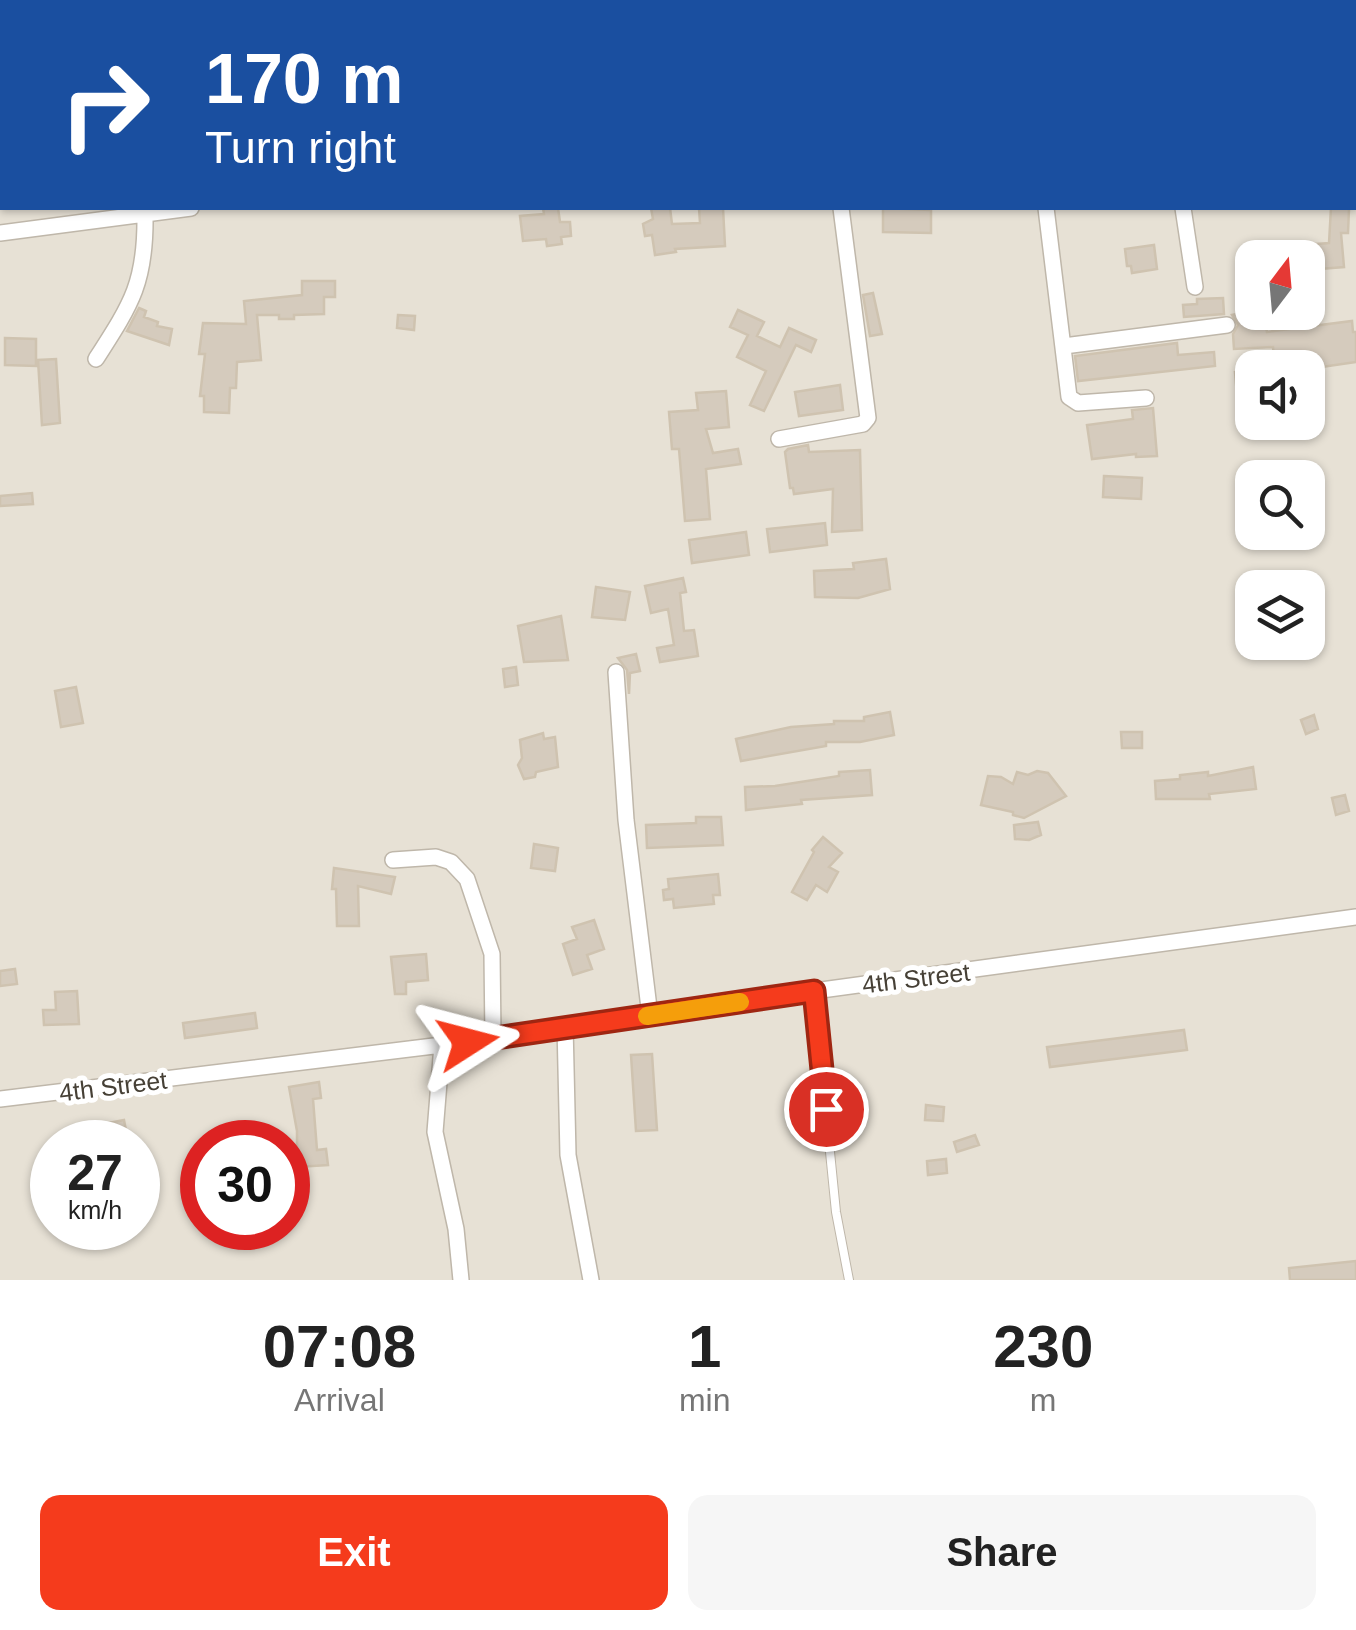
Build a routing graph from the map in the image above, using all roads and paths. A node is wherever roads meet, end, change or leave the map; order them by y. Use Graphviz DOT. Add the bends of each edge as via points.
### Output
graph roads {
  1 [pos="163,210"];
  2 [pos="841,210"];
  3 [pos="1046,210"];
  4 [pos="1183,210"];
  5 [pos="135,212"];
  6 [pos="0,233"];
  7 [pos="1195,286"];
  8 [pos="1227,325"];
  9 [pos="1064,346"];
  10 [pos="96,359"];
  11 [pos="1146,398"];
  12 [pos="779,439"];
  13 [pos="616,672"];
  14 [pos="393,860"];
  15 [pos="1356,918"];
  16 [pos="814,991"];
  17 [pos="650,1016"];
  18 [pos="566,1026"];
  19 [pos="493,1038"];
  20 [pos="442,1045"];
  21 [pos="0,1099"];
  22 [pos="461,1280"];
  23 [pos="591,1280"];
  24 [pos="849,1280"];
  1 -- 5 [label="street"];
  2 -- 12 [label="street" via="868,418"];
  3 -- 9 [label="street"];
  4 -- 7 [label="street"];
  5 -- 6 [label="street"];
  5 -- 10 [label="street" via="144,263 139,286"];
  8 -- 9 [label="street"];
  9 -- 11 [label="street" via="1072,402"];
  13 -- 17 [label="street"];
  14 -- 19 [label="street" via="436,857 467,878 492,954"];
  15 -- 16 [label="street, 4th Street"];
  16 -- 17 [label="street, 4th Street"];
  16 -- 24 [label="lane"];
  17 -- 18 [label="street, 4th Street"];
  18 -- 19 [label="street, 4th Street"];
  18 -- 23 [label="street" via="568,1156"];
  19 -- 20 [label="street, 4th Street"];
  20 -- 21 [label="street, 4th Street"];
  20 -- 22 [label="street" via="436,1132"];
}
